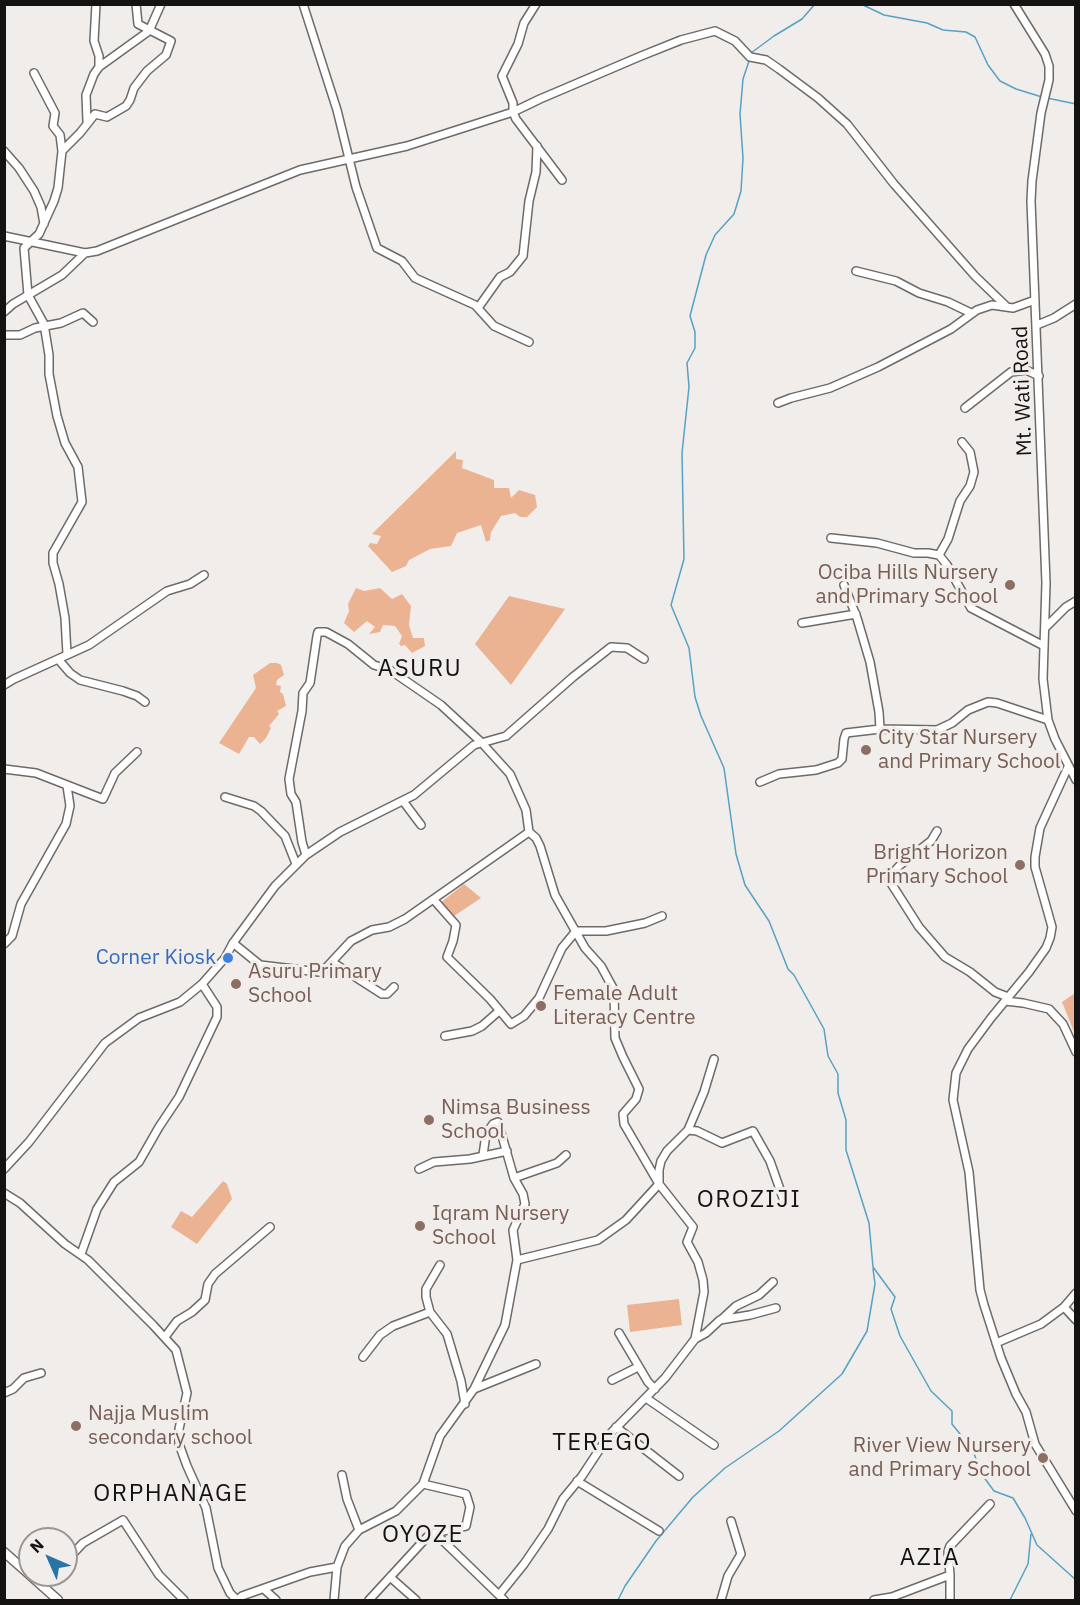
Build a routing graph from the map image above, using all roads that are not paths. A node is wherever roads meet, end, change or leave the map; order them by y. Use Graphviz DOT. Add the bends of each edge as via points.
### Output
graph roads {
  1 [pos="96,4"];
  2 [pos="136,4"];
  3 [pos="161,4"];
  4 [pos="303,4"];
  5 [pos="536,4"];
  6 [pos="1016,6"];
  7 [pos="149,31"];
  8 [pos="99,67"];
  9 [pos="34,73"];
  10 [pos="513,112"];
  11 [pos="87,121"];
  12 [pos="537,146"];
  13 [pos="4,151"];
  14 [pos="62,151"];
  15 [pos="350,158"];
  16 [pos="562,180"];
  17 [pos="44,224"];
  18 [pos="4,236"];
  19 [pos="31,242"];
  20 [pos="85,254"];
  21 [pos="856,271"];
  22 [pos="28,295"];
  23 [pos="1035,300"];
  24 [pos="1076,304"];
  25 [pos="1007,307"];
  26 [pos="478,308"];
  27 [pos="4,312"];
  28 [pos="971,313"];
  29 [pos="93,322"];
  30 [pos="1037,325"];
  31 [pos="44,326"];
  32 [pos="4,335"];
  33 [pos="529,342"];
  34 [pos="1039,376"];
  35 [pos="778,403"];
  36 [pos="965,408"];
  37 [pos="962,442"];
  38 [pos="831,538"];
  39 [pos="939,555"];
  40 [pos="204,575"];
  41 [pos="844,585"];
  42 [pos="1076,601"];
  43 [pos="856,614"];
  44 [pos="802,623"];
  45 [pos="1046,627"];
  46 [pos="1044,646"];
  47 [pos="67,654"];
  48 [pos="58,659"];
  49 [pos="644,659"];
  50 [pos="4,685"];
  51 [pos="145,702"];
  52 [pos="1048,720"];
  53 [pos="880,729"];
  54 [pos="481,742"];
  55 [pos="137,752"];
  56 [pos="1068,767"];
  57 [pos="4,769"];
  58 [pos="1076,780"];
  59 [pos="760,782"];
  60 [pos="67,786"];
  61 [pos="225,797"];
  62 [pos="403,801"];
  63 [pos="421,825"];
  64 [pos="937,831"];
  65 [pos="529,832"];
  66 [pos="306,855"];
  67 [pos="296,864"];
  68 [pos="434,900"];
  69 [pos="662,916"];
  70 [pos="576,931"];
  71 [pos="233,943"];
  72 [pos="4,944"];
  73 [pos="332,962"];
  74 [pos="202,984"];
  75 [pos="394,987"];
  76 [pos="1007,999"];
  77 [pos="499,1011"];
  78 [pos="445,1036"];
  79 [pos="1076,1052"];
  80 [pos="714,1059"];
  81 [pos="688,1130"];
  82 [pos="507,1151"];
  83 [pos="483,1155"];
  84 [pos="566,1155"];
  85 [pos="4,1169"];
  86 [pos="419,1169"];
  87 [pos="514,1178"];
  88 [pos="660,1184"];
  89 [pos="4,1193"];
  90 [pos="783,1198"];
  91 [pos="270,1227"];
  92 [pos="81,1254"];
  93 [pos="516,1260"];
  94 [pos="440,1265"];
  95 [pos="773,1282"];
  96 [pos="1076,1293"];
  97 [pos="1064,1307"];
  98 [pos="776,1308"];
  99 [pos="430,1312"];
  100 [pos="720,1320"];
  101 [pos="1076,1320"];
  102 [pos="619,1333"];
  103 [pos="165,1338"];
  104 [pos="695,1339"];
  105 [pos="996,1343"];
  106 [pos="363,1357"];
  107 [pos="536,1364"];
  108 [pos="638,1367"];
  109 [pos="41,1372"];
  110 [pos="612,1380"];
  111 [pos="474,1389"];
  112 [pos="655,1389"];
  113 [pos="4,1393"];
  114 [pos="646,1398"];
  115 [pos="465,1404"];
  116 [pos="616,1427"];
  117 [pos="714,1445"];
  118 [pos="342,1474"];
  119 [pos="679,1476"];
  120 [pos="577,1481"];
  121 [pos="423,1484"];
  122 [pos="990,1504"];
  123 [pos="1076,1511"];
  124 [pos="731,1521"];
  125 [pos="358,1530"];
  126 [pos="659,1531"];
  127 [pos="435,1533"];
  128 [pos="78,1549"];
  129 [pos="4,1552"];
  130 [pos="18,1564"];
  131 [pos="337,1567"];
  132 [pos="950,1575"];
  133 [pos="390,1577"];
  134 [pos="43,1587"];
  135 [pos="265,1590"];
  136 [pos="501,1598"];
  137 [pos="58,1600"];
  138 [pos="184,1600"];
  139 [pos="237,1600"];
  140 [pos="276,1600"];
  141 [pos="334,1600"];
  142 [pos="369,1600"];
  143 [pos="417,1600"];
  144 [pos="721,1600"];
  145 [pos="874,1600"];
  146 [pos="950,1600"];
  1 -- 8 [label="street" via="94,41"];
  2 -- 7 [label="street" via="138,24"];
  3 -- 7 [label="street"];
  4 -- 15 [label="street"];
  5 -- 10 [label="street" via="502,76"];
  6 -- 23 [label="street, Mt. Wati Road" via="1045,54 1049,80 1032,181"];
  7 -- 8 [label="street"];
  7 -- 11 [label="street" via="171,41 165,58 147,71 126,106 107,117 97,113"];
  8 -- 11 [label="street" via="86,95"];
  9 -- 14 [label="street" via="55,113 53,126 60,135"];
  10 -- 12 [label="street"];
  10 -- 15 [label="street" via="417,143"];
  10 -- 25 [label="street" via="641,56 715,31 735,41 750,57 766,60 779,69 847,124 894,184"];
  11 -- 14 [label="street"];
  12 -- 16 [label="street"];
  12 -- 26 [label="street" via="523,256 510,273 500,277"];
  13 -- 17 [label="street" via="38,199"];
  14 -- 17 [label="street" via="58,188"];
  15 -- 20 [label="street" via="283,176"];
  15 -- 26 [label="street" via="377,248 402,261 415,278"];
  17 -- 19 [label="street"];
  18 -- 19 [label="street"];
  19 -- 20 [label="street"];
  19 -- 22 [label="street" via="24,252"];
  20 -- 22 [label="street" via="62,275"];
  21 -- 28 [label="street" via="896,281"];
  22 -- 27 [label="street"];
  22 -- 31 [label="street"];
  23 -- 25 [label="street"];
  23 -- 30 [label="street, Mt. Wati Road"];
  24 -- 30 [label="street"];
  25 -- 28 [label="street" via="992,305"];
  26 -- 33 [label="street" via="494,326"];
  28 -- 35 [label="street" via="951,329 878,367 824,390"];
  29 -- 31 [label="street" via="83,313"];
  30 -- 34 [label="street, Mt. Wati Road"];
  31 -- 32 [label="street" via="20,335"];
  31 -- 47 [label="street" via="57,416 78,467 82,497 81,506 53,553 52,563 65,618"];
  34 -- 36 [label="street" via="1026,370 1011,372"];
  34 -- 45 [label="street, Mt. Wati Road"];
  37 -- 39 [label="street" via="970,452 974,472"];
  38 -- 39 [label="street"];
  39 -- 46 [label="street" via="971,608"];
  40 -- 47 [label="street" via="167,591 108,634"];
  41 -- 43 [label="street"];
  42 -- 45 [label="street"];
  43 -- 44 [label="street"];
  43 -- 53 [label="street" via="870,662"];
  45 -- 46 [label="street, Mt. Wati Road"];
  46 -- 52 [label="street, Mt. Wati Road"];
  47 -- 48 [label="street"];
  48 -- 50 [label="street"];
  48 -- 51 [label="street" via="80,680 138,696"];
  49 -- 54 [label="street" via="627,648 611,646 512,731 500,739"];
  52 -- 53 [label="street" via="988,702 937,730"];
  52 -- 56 [label="street, Mt. Wati Road"];
  53 -- 59 [label="street" via="846,733 842,759 834,765 789,771"];
  54 -- 62 [label="street"];
  54 -- 65 [label="street" via="510,774 526,810"];
  54 -- 66 [label="street" via="453,714 390,670 367,661 333,634 318,632 289,779"];
  55 -- 60 [label="street" via="115,773 104,798"];
  56 -- 58 [label="street, Mt. Wati Road"];
  56 -- 76 [label="street" via="1040,828 1035,857 1052,927 1050,938"];
  57 -- 60 [label="street" via="36,773"];
  60 -- 72 [label="street" via="70,807 66,824 21,904 12,936"];
  61 -- 67 [label="street" via="258,808 285,836"];
  62 -- 63 [label="street"];
  62 -- 66 [label="street" via="340,832"];
  64 -- 76 [label="street" via="889,880 919,927 947,959"];
  65 -- 68 [label="street"];
  65 -- 70 [label="street" via="538,840 555,895"];
  66 -- 67 [label="street"];
  67 -- 71 [label="street"];
  68 -- 73 [label="street" via="396,924 351,941"];
  68 -- 77 [label="street" via="456,925 447,957"];
  69 -- 70 [label="street" via="606,931"];
  70 -- 77 [label="street" via="562,948 544,990 530,1010 511,1024"];
  70 -- 88 [label="street" via="614,990 615,1038 639,1089 636,1099 622,1114 624,1124"];
  71 -- 73 [label="street" via="264,966 319,972"];
  71 -- 74 [label="street"];
  73 -- 75 [label="street" via="382,994"];
  74 -- 85 [label="street" via="180,1002 139,1018 110,1037"];
  74 -- 92 [label="street" via="217,1007 217,1017 179,1097 139,1162 114,1182 97,1209"];
  76 -- 79 [label="street" via="1049,1009 1063,1024"];
  76 -- 105 [label="street" via="968,1049 953,1086 971,1187 980,1290"];
  77 -- 78 [label="street" via="472,1031"];
  80 -- 81 [label="street"];
  81 -- 88 [label="street" via="661,1161"];
  81 -- 90 [label="street" via="722,1143 753,1131 770,1161"];
  82 -- 83 [label="street"];
  82 -- 83 [label="street" via="498,1122 486,1134"];
  82 -- 87 [label="street"];
  83 -- 86 [label="street" via="470,1160 434,1162"];
  84 -- 87 [label="street" via="557,1163"];
  87 -- 93 [label="street" via="525,1204 513,1230"];
  88 -- 93 [label="street" via="626,1220 598,1240"];
  88 -- 104 [label="street" via="693,1227 687,1242 701,1270 704,1287"];
  89 -- 92 [label="street"];
  91 -- 103 [label="street" via="215,1274 205,1300 177,1321"];
  92 -- 103 [label="street"];
  93 -- 111 [label="street" via="505,1325"];
  94 -- 99 [label="street" via="426,1289"];
  95 -- 100 [label="street"];
  96 -- 97 [label="street"];
  97 -- 101 [label="street"];
  97 -- 105 [label="street" via="1041,1324"];
  98 -- 100 [label="street"];
  99 -- 106 [label="street" via="387,1330"];
  99 -- 115 [label="street" via="447,1334"];
  100 -- 104 [label="street"];
  102 -- 108 [label="street"];
  103 -- 139 [label="street" via="176,1350 185,1382 186,1404 179,1444 206,1508 218,1569"];
  104 -- 112 [label="street"];
  105 -- 123 [label="street" via="1035,1444"];
  107 -- 111 [label="street"];
  108 -- 110 [label="street"];
  108 -- 112 [label="street"];
  109 -- 113 [label="street" via="24,1378"];
  111 -- 115 [label="street"];
  112 -- 114 [label="street"];
  114 -- 116 [label="street"];
  114 -- 117 [label="street"];
  115 -- 121 [label="street" via="440,1436"];
  116 -- 119 [label="street"];
  116 -- 120 [label="street"];
  118 -- 125 [label="street"];
  120 -- 126 [label="street"];
  120 -- 136 [label="street"];
  121 -- 125 [label="street" via="396,1511"];
  121 -- 127 [label="street" via="463,1493 469,1500 466,1526"];
  122 -- 132 [label="street" via="950,1546"];
  124 -- 144 [label="street" via="741,1554 728,1576"];
  125 -- 131 [label="street" via="345,1546"];
  127 -- 133 [label="street" via="420,1543"];
  127 -- 136 [label="street"];
  128 -- 138 [label="street" via="123,1520 159,1575"];
  129 -- 130 [label="main road"];
  131 -- 135 [label="street" via="310,1572"];
  131 -- 141 [label="street"];
  132 -- 145 [label="street"];
  132 -- 146 [label="street"];
  133 -- 142 [label="street"];
  133 -- 143 [label="street"];
  134 -- 137 [label="main road"];
  135 -- 139 [label="street"];
  135 -- 140 [label="street"];
}
